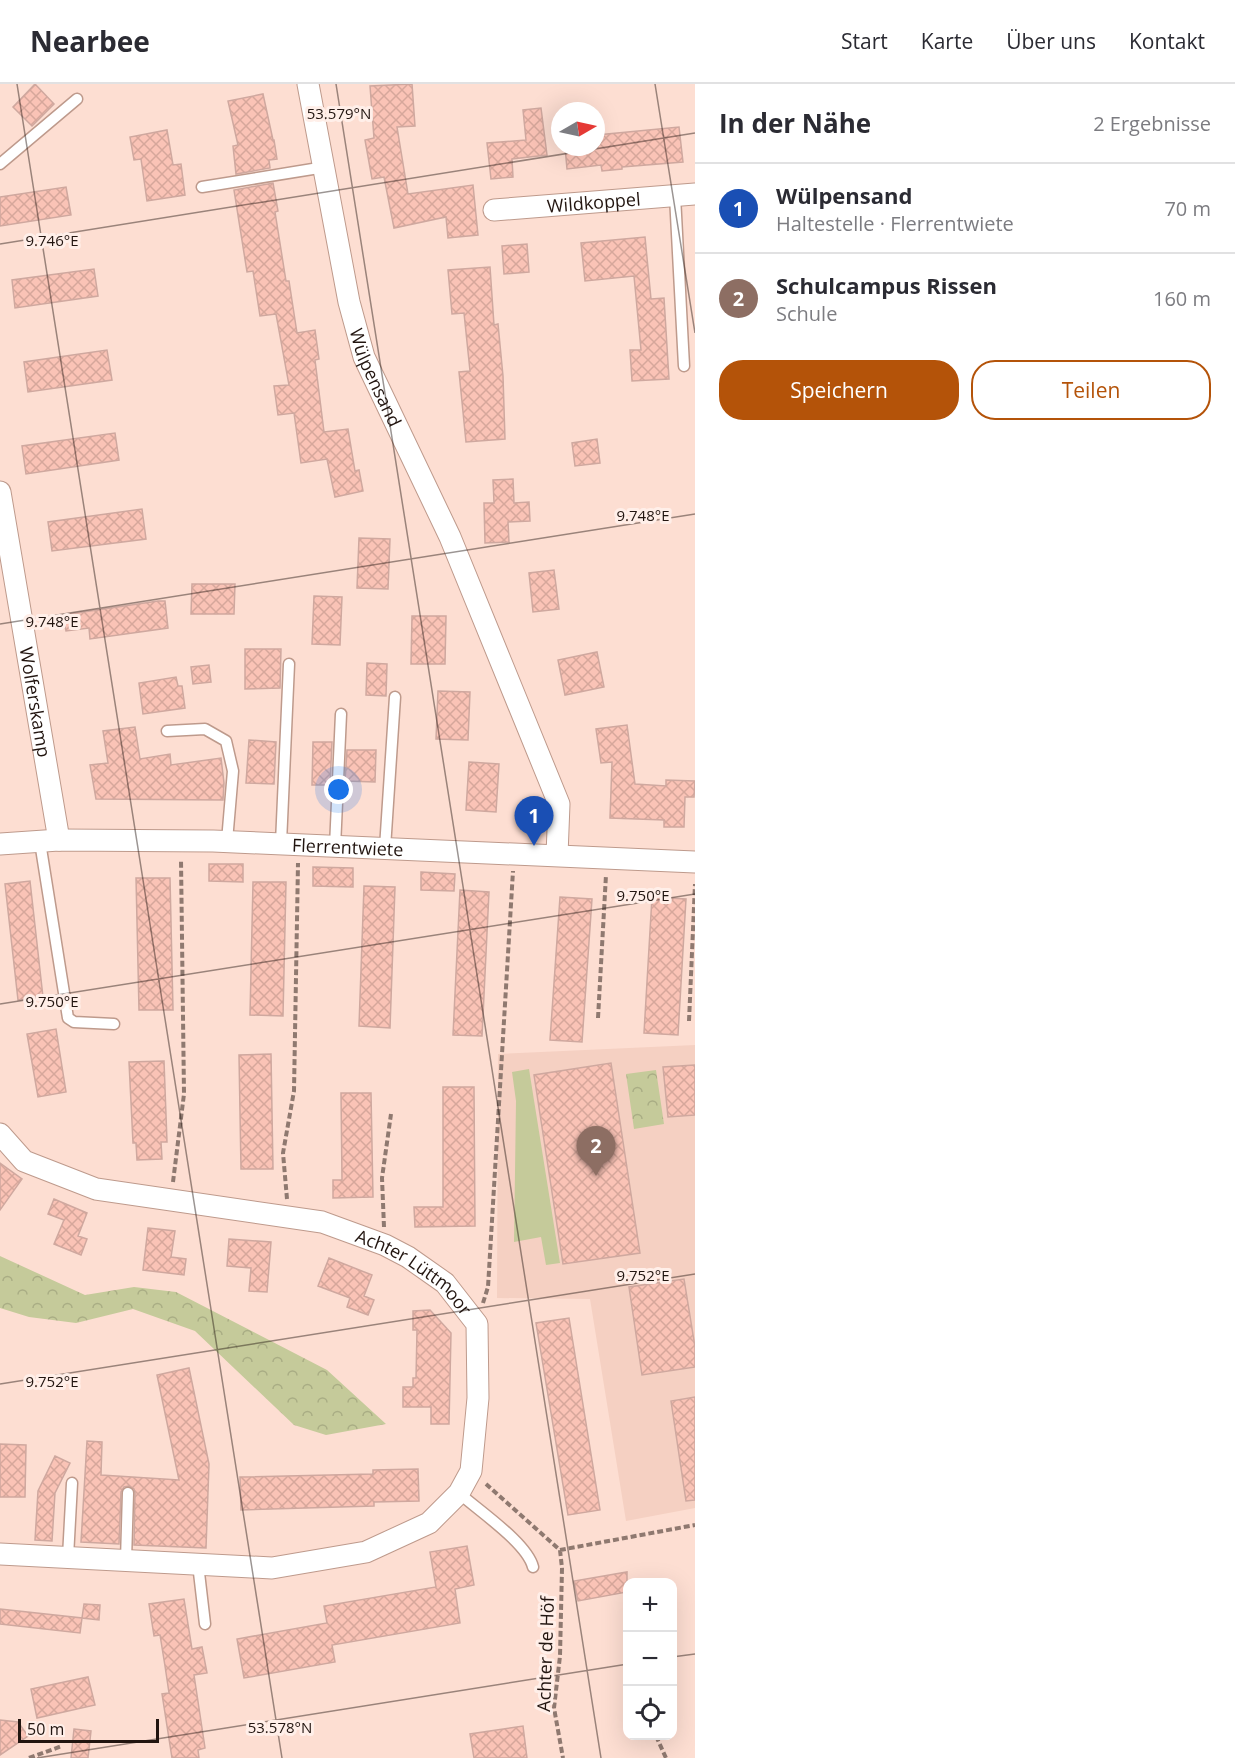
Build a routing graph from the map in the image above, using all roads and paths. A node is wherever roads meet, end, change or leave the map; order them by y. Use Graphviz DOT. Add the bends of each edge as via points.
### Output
graph roads {
  1 [pos="308,84"];
  2 [pos="77,99"];
  3 [pos="0,164"];
  4 [pos="325,167"];
  5 [pos="202,187"];
  6 [pos="685,195"];
  7 [pos="494,210"];
  8 [pos="684,366"];
  9 [pos="0,492"];
  10 [pos="289,664"];
  11 [pos="395,697"];
  12 [pos="341,714"];
  13 [pos="167,731"];
  14 [pos="49,841"];
  15 [pos="227,841"];
  16 [pos="181,842"];
  17 [pos="0,844"];
  18 [pos="290,844"];
  19 [pos="335,847"];
  20 [pos="385,848"];
  21 [pos="514,855"];
  22 [pos="557,855"];
  23 [pos="608,858"];
  24 [pos="695,862"];
  25 [pos="695,884"];
  26 [pos="598,1018"];
  27 [pos="689,1021"];
  28 [pos="114,1023"];
  29 [pos="391,1114"];
  30 [pos="0,1134"];
  31 [pos="171,1200"];
  32 [pos="289,1217"];
  33 [pos="385,1245"];
  34 [pos="477,1324"];
  35 [pos="471,1471"];
  36 [pos="72,1483"];
  37 [pos="128,1493"];
  38 [pos="459,1493"];
  39 [pos="695,1525"];
  40 [pos="560,1550"];
  41 [pos="0,1554"];
  42 [pos="68,1557"];
  43 [pos="126,1560"];
  44 [pos="198,1564"];
  45 [pos="533,1568"];
  46 [pos="205,1624"];
  47 [pos="658,1740"];
  48 [pos="62,1746"];
  49 [pos="29,1758"];
  50 [pos="563,1758"];
  51 [pos="666,1758"];
  1 -- 4 [label="street, Wülpensand"];
  2 -- 3 [label="lane"];
  4 -- 5 [label="lane"];
  4 -- 22 [label="street, Wülpensand" via="349,303 364,357 450,537 559,804"];
  6 -- 7 [label="street, Wildkoppel"];
  6 -- 8 [label="lane"];
  9 -- 14 [label="street, Wolferskamp"];
  10 -- 18 [label="lane"];
  11 -- 20 [label="lane"];
  12 -- 19 [label="lane"];
  13 -- 15 [label="lane" via="205,729 226,741 233,771"];
  14 -- 16 [label="street, Flerrentwiete"];
  14 -- 17 [label="street, Flerrentwiete"];
  14 -- 28 [label="lane" via="68,1018 74,1022"];
  15 -- 16 [label="street, Flerrentwiete"];
  15 -- 18 [label="street, Flerrentwiete"];
  16 -- 31 [label="path" via="184,1094"];
  18 -- 19 [label="street, Flerrentwiete"];
  18 -- 32 [label="path" via="294,1091 283,1152"];
  19 -- 20 [label="street, Flerrentwiete"];
  20 -- 21 [label="street, Flerrentwiete"];
  21 -- 22 [label="street, Flerrentwiete"];
  21 -- 34 [label="path" via="488,1287"];
  22 -- 23 [label="street, Flerrentwiete"];
  23 -- 24 [label="street, Flerrentwiete"];
  23 -- 26 [label="path"];
  25 -- 27 [label="path"];
  29 -- 33 [label="path" via="382,1178"];
  30 -- 31 [label="street, Achter Lüttmoor" via="24,1161 96,1189"];
  31 -- 32 [label="street, Achter Lüttmoor"];
  32 -- 33 [label="street, Achter Lüttmoor" via="322,1222"];
  33 -- 34 [label="street, Achter Lüttmoor" via="445,1283"];
  34 -- 35 [label="street, Achter Lüttmoor" via="478,1398"];
  35 -- 38 [label="street, Achter Lüttmoor"];
  35 -- 40 [label="path"];
  36 -- 42 [label="lane"];
  37 -- 43 [label="lane"];
  38 -- 44 [label="street, Achter Lüttmoor" via="429,1523 366,1552 272,1568"];
  38 -- 45 [label="lane" via="519,1544"];
  39 -- 40 [label="path"];
  40 -- 50 [label="path, Achter de Höf" via="560,1656 554,1708"];
  41 -- 42 [label="street, Achter Lüttmoor"];
  42 -- 43 [label="street, Achter Lüttmoor"];
  43 -- 44 [label="street, Achter Lüttmoor"];
  44 -- 46 [label="lane"];
  47 -- 51 [label="path"];
  48 -- 49 [label="path"];
}
